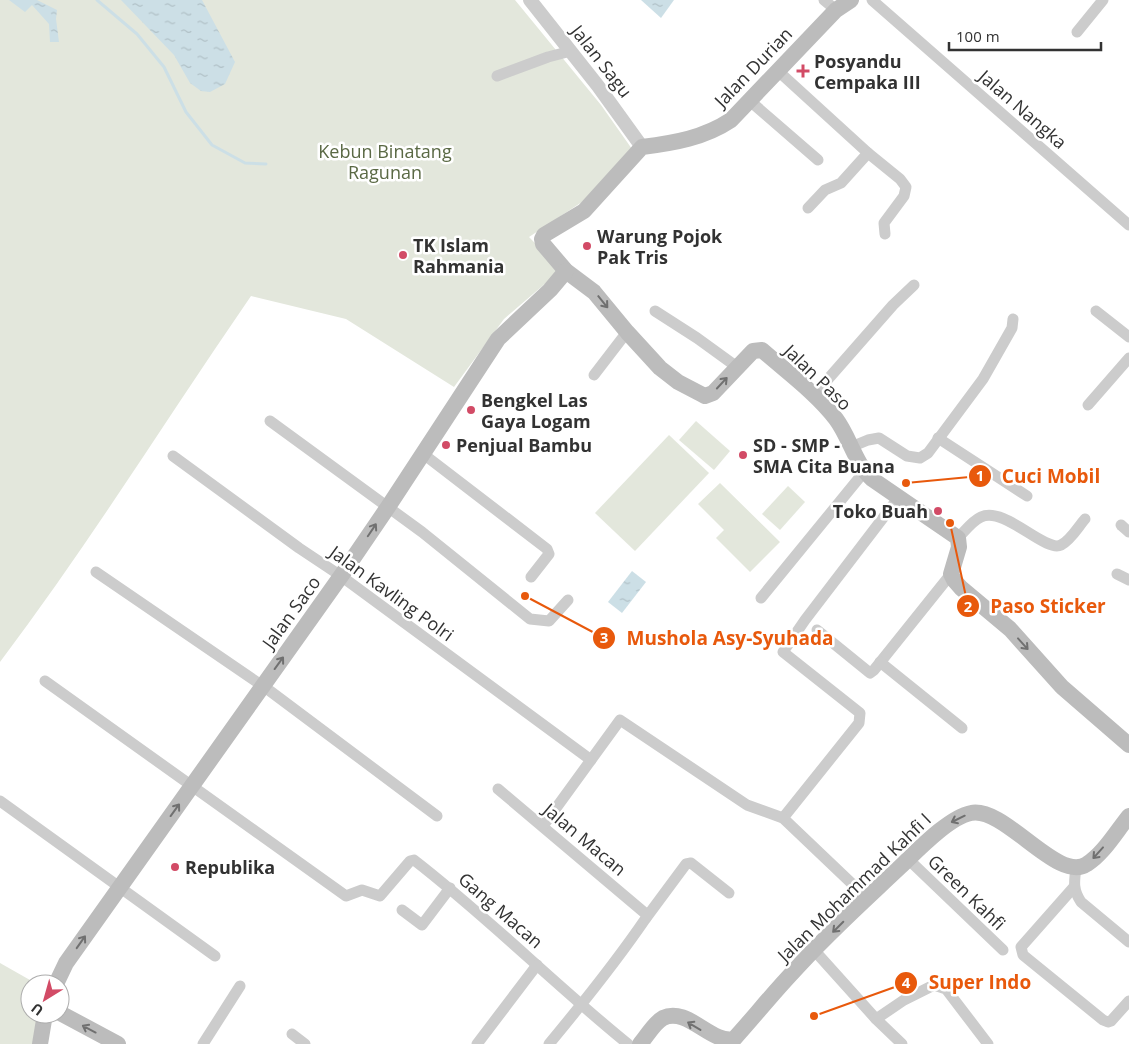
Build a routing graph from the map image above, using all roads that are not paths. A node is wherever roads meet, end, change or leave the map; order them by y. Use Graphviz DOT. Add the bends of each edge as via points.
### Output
graph roads {
  1 [pos="530,0"];
  2 [pos="851,0"];
  3 [pos="872,0"];
  4 [pos="1103,0"];
  5 [pos="830,5"];
  6 [pos="1077,32"];
  7 [pos="571,51"];
  8 [pos="777,70"];
  9 [pos="497,76"];
  10 [pos="750,101"];
  11 [pos="642,147"];
  12 [pos="868,152"];
  13 [pos="818,160"];
  14 [pos="808,208"];
  15 [pos="1129,225"];
  16 [pos="885,234"];
  17 [pos="566,271"];
  18 [pos="914,285"];
  19 [pos="655,311"];
  20 [pos="1096,311"];
  21 [pos="1013,319"];
  22 [pos="627,332"];
  23 [pos="1129,337"];
  24 [pos="1129,358"];
  25 [pos="737,367"];
  26 [pos="594,376"];
  27 [pos="814,395"];
  28 [pos="1088,405"];
  29 [pos="270,421"];
  30 [pos="938,438"];
  31 [pos="851,447"];
  32 [pos="422,453"];
  33 [pos="173,456"];
  34 [pos="864,472"];
  35 [pos="1026,496"];
  36 [pos="899,498"];
  37 [pos="388,507"];
  38 [pos="1085,519"];
  39 [pos="958,538"];
  40 [pos="96,572"];
  41 [pos="951,574"];
  42 [pos="1117,574"];
  43 [pos="341,576"];
  44 [pos="531,576"];
  45 [pos="1129,580"];
  46 [pos="761,598"];
  47 [pos="568,600"];
  48 [pos="817,630"];
  49 [pos="880,662"];
  50 [pos="45,681"];
  51 [pos="262,686"];
  52 [pos="962,728"];
  53 [pos="1129,745"];
  54 [pos="591,760"];
  55 [pos="192,786"];
  56 [pos="498,789"];
  57 [pos="0,801"];
  58 [pos="437,816"];
  59 [pos="1129,816"];
  60 [pos="782,818"];
  61 [pos="543,826"];
  62 [pos="908,859"];
  63 [pos="1076,868"];
  64 [pos="120,887"];
  65 [pos="1074,887"];
  66 [pos="450,888"];
  67 [pos="729,893"];
  68 [pos="867,898"];
  69 [pos="402,910"];
  70 [pos="646,918"];
  71 [pos="1129,942"];
  72 [pos="814,950"];
  73 [pos="1003,950"];
  74 [pos="215,956"];
  75 [pos="537,965"];
  76 [pos="61,974"];
  77 [pos="240,986"];
  78 [pos="1129,1001"];
  79 [pos="583,1004"];
  80 [pos="70,1018"];
  81 [pos="876,1019"];
  82 [pos="43,1024"];
  83 [pos="292,1034"];
  84 [pos="728,1043"];
  85 [pos="40,1044"];
  86 [pos="118,1044"];
  87 [pos="203,1044"];
  88 [pos="305,1044"];
  89 [pos="477,1044"];
  90 [pos="549,1044"];
  91 [pos="628,1044"];
  92 [pos="640,1044"];
  93 [pos="902,1044"];
  94 [pos="988,1044"];
  1 -- 7 [label="street, Jalan Sagu"];
  2 -- 5 [label="main road, Jalan Durian"];
  3 -- 15 [label="street, Jalan Nangka"];
  4 -- 6 [label="street"];
  5 -- 8 [label="main road, Jalan Durian"];
  7 -- 9 [label="street"];
  7 -- 11 [label="street, Jalan Sagu"];
  8 -- 10 [label="main road, Jalan Durian"];
  8 -- 12 [label="street"];
  10 -- 11 [label="main road, Jalan Durian" via="718,128 672,144"];
  10 -- 13 [label="street"];
  11 -- 17 [label="main road, Jalan Paso" via="584,211 544,235 543,244"];
  12 -- 14 [label="street" via="841,183 826,190"];
  12 -- 16 [label="street" via="906,187 904,196 884,223"];
  17 -- 22 [label="main road, Jalan Paso, one-way" via="594,292"];
  17 -- 32 [label="main road, Jalan Saco" via="498,339"];
  18 -- 27 [label="street"];
  19 -- 25 [label="street"];
  20 -- 23 [label="street"];
  21 -- 30 [label="street" via="1012,328 983,379"];
  22 -- 25 [label="main road, Jalan Paso, one-way" via="660,368 705,396 713,393"];
  22 -- 26 [label="street"];
  24 -- 28 [label="street"];
  25 -- 27 [label="main road, Jalan Paso" via="753,352 762,350"];
  27 -- 31 [label="main road, Jalan Paso" via="836,420"];
  29 -- 37 [label="street"];
  30 -- 31 [label="street" via="928,453 920,458 907,456 880,438"];
  30 -- 35 [label="street"];
  31 -- 34 [label="main road, Jalan Paso"];
  32 -- 37 [label="main road, Jalan Saco"];
  32 -- 44 [label="street" via="547,549 549,554"];
  33 -- 43 [label="street, Jalan Kavling Polri"];
  34 -- 36 [label="main road, Jalan Paso"];
  34 -- 46 [label="street"];
  36 -- 39 [label="main road, Jalan Paso"];
  36 -- 60 [label="street" via="783,652 860,713 858,723"];
  43 -- 37 [label="main road, Jalan Saco, one-way"];
  37 -- 47 [label="street" via="530,619 548,622"];
  38 -- 39 [label="street" via="1060,546 1052,546 994,515 975,521"];
  39 -- 41 [label="main road" via="959,547"];
  40 -- 51 [label="street"];
  41 -- 49 [label="street"];
  41 -- 53 [label="main road, one-way" via="961,588 1010,629 1062,687"];
  42 -- 45 [label="street"];
  51 -- 43 [label="main road, Jalan Saco, one-way"];
  43 -- 54 [label="street, Jalan Kavling Polri"];
  48 -- 49 [label="street" via="870,673"];
  49 -- 52 [label="street"];
  50 -- 55 [label="street"];
  51 -- 55 [label="main road, Jalan Saco"];
  51 -- 58 [label="street"];
  54 -- 60 [label="street" via="620,720 747,805"];
  54 -- 61 [label="street"];
  64 -- 55 [label="main road, Jalan Saco, one-way"];
  55 -- 66 [label="street, Gang Macan" via="346,896 362,890 380,896 414,860"];
  56 -- 61 [label="street, Jalan Macan"];
  57 -- 64 [label="street"];
  59 -- 63 [label="main road, one-way" via="1096,857 1085,866"];
  60 -- 68 [label="street"];
  61 -- 70 [label="street, Jalan Macan" via="644,910"];
  63 -- 62 [label="main road, Jalan Mohammad Kahfi I, one-way" via="1066,866 1002,822 982,813 971,813 952,822"];
  62 -- 68 [label="main road, Jalan Mohammad Kahfi I"];
  62 -- 73 [label="street, Green Kahfi"];
  63 -- 65 [label="street"];
  64 -- 74 [label="street"];
  76 -- 64 [label="main road, Jalan Saco, one-way"];
  65 -- 71 [label="street" via="1082,902"];
  65 -- 78 [label="street" via="1021,947 1021,952 1103,1020 1111,1021"];
  66 -- 69 [label="street" via="422,925"];
  66 -- 75 [label="street, Gang Macan"];
  67 -- 70 [label="street" via="691,863 686,864"];
  68 -- 72 [label="main road, Jalan Mohammad Kahfi I, one-way"];
  70 -- 79 [label="street"];
  72 -- 81 [label="street"];
  72 -- 84 [label="main road, Jalan Mohammad Kahfi I"];
  75 -- 79 [label="street, Gang Macan"];
  75 -- 89 [label="street"];
  77 -- 87 [label="street"];
  79 -- 90 [label="street"];
  79 -- 91 [label="street, Gang Macan"];
  86 -- 80 [label="main road, one-way"];
  81 -- 93 [label="street"];
  81 -- 94 [label="street" via="934,985 946,989"];
  82 -- 85 [label="main road"];
  83 -- 88 [label="street"];
  84 -- 92 [label="main road, Jalan Mohammad Kahfi I, one-way" via="680,1018 669,1016 656,1023"];
}
